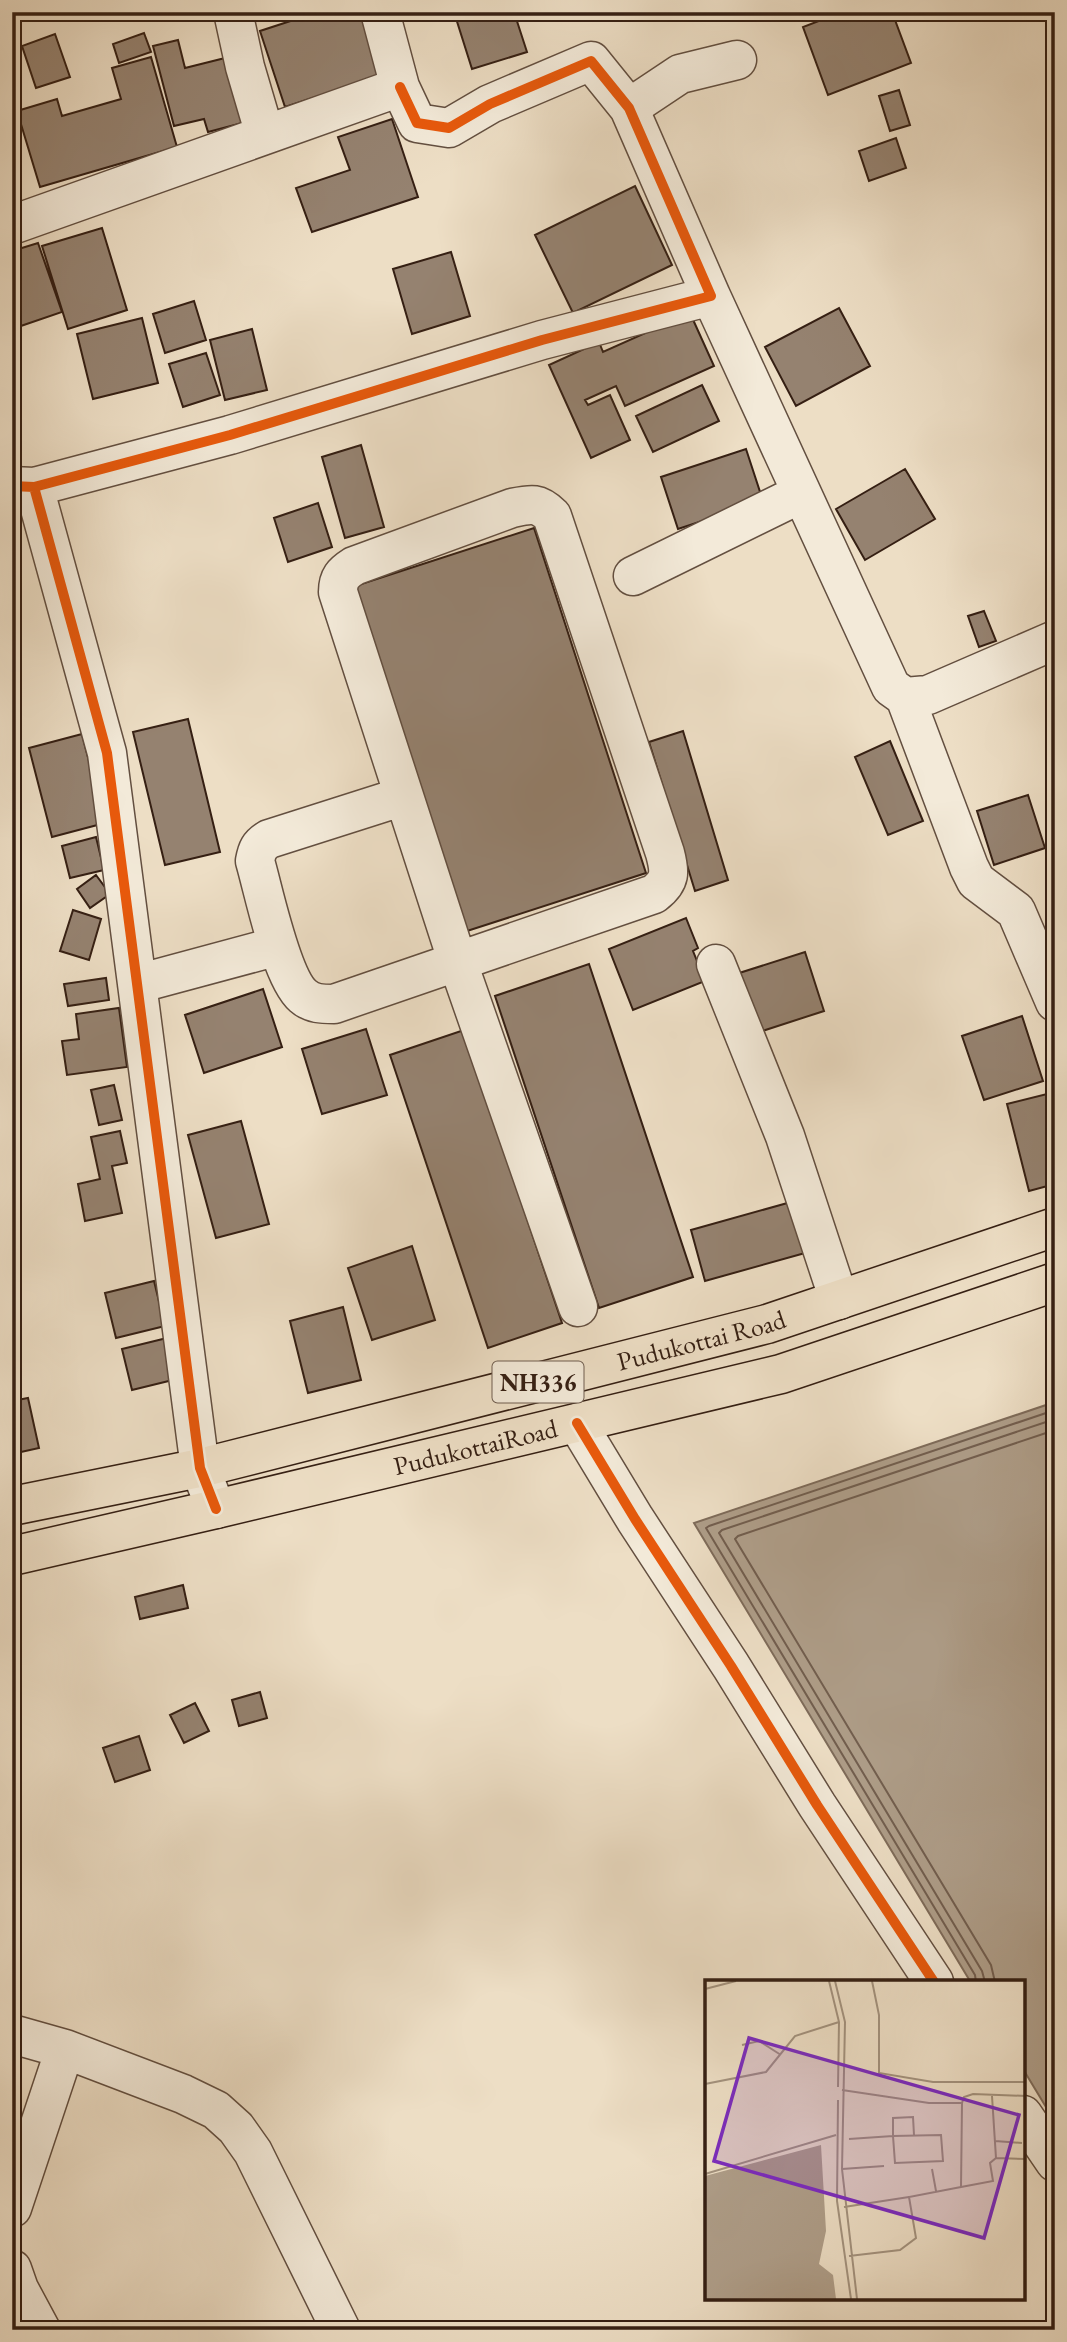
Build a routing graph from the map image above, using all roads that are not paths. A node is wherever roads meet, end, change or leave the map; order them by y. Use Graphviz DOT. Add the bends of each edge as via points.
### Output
graph roads {
  1 [pos="233,12"];
  2 [pos="380,12"];
  3 [pos="737,60"];
  4 [pos="400,87"];
  5 [pos="629,108"];
  6 [pos="265,135"];
  7 [pos="12,225"];
  8 [pos="711,296"];
  9 [pos="23,486"];
  10 [pos="800,494"];
  11 [pos="633,576"];
  12 [pos="1055,640"];
  13 [pos="905,696"];
  14 [pos="404,796"];
  15 [pos="278,946"];
  16 [pos="458,962"];
  17 [pos="716,964"];
  18 [pos="137,984"];
  19 [pos="1055,1002"];
  20 [pos="1055,1227"];
  21 [pos="1055,1282"];
  22 [pos="839,1300"];
  23 [pos="578,1307"];
  24 [pos="602,1365"];
  25 [pos="615,1413"];
  26 [pos="577,1423"];
  27 [pos="200,1468"];
  28 [pos="12,1506"];
  29 [pos="216,1509"];
  30 [pos="12,1556"];
  31 [pos="933,1980"];
  32 [pos="12,2034"];
  33 [pos="65,2049"];
  34 [pos="1025,2118"];
  35 [pos="1055,2162"];
  36 [pos="12,2207"];
  37 [pos="12,2269"];
  38 [pos="41,2330"];
  39 [pos="341,2330"];
  1 -- 6 [label="street"];
  2 -- 4 [label="street"];
  3 -- 5 [label="street" via="680,74"];
  4 -- 5 [label="street" via="417,123 449,128 490,104 591,61"];
  4 -- 6 [label="street"];
  5 -- 8 [label="street"];
  6 -- 7 [label="street"];
  8 -- 9 [label="street" via="542,340 229,435"];
  8 -- 10 [label="street"];
  9 -- 18 [label="street" via="107,753"];
  10 -- 11 [label="street"];
  10 -- 13 [label="street" via="891,687"];
  12 -- 13 [label="street" via="928,695"];
  13 -- 19 [label="street" via="969,867 976,881 1016,911"];
  14 -- 15 [label="street" via="261,844 256,862"];
  14 -- 16 [label="street"];
  14 -- 16 [label="street" via="338,581 354,566 512,508 542,506 552,516 670,870 666,885 654,894"];
  15 -- 16 [label="street" via="294,986 317,1004 334,1004"];
  15 -- 18 [label="street"];
  16 -- 23 [label="street"];
  17 -- 22 [label="street" via="785,1136"];
  18 -- 27 [label="street"];
  20 -- 22 [label="highway, Pudukottai Road / NH336"];
  21 -- 25 [label="highway, PudukottaiRoad / NH336" via="781,1374"];
  22 -- 24 [label="highway, Pudukottai Road / NH336" via="767,1324"];
  24 -- 25 [label="highway"];
  24 -- 27 [label="highway, Pudukottai Road / NH336"];
  25 -- 26 [label="highway, PudukottaiRoad / NH336"];
  26 -- 29 [label="highway, PudukottaiRoad / NH336"];
  26 -- 31 [label="street"];
  27 -- 28 [label="highway, Pudukottai Road / NH336"];
  27 -- 29 [label="street"];
  29 -- 30 [label="highway, PudukottaiRoad / NH336"];
  32 -- 33 [label="street"];
  33 -- 36 [label="street"];
  33 -- 39 [label="street" via="183,2094 216,2110 236,2128 253,2151"];
  34 -- 35 [label="street"];
  37 -- 38 [label="street"];
}
